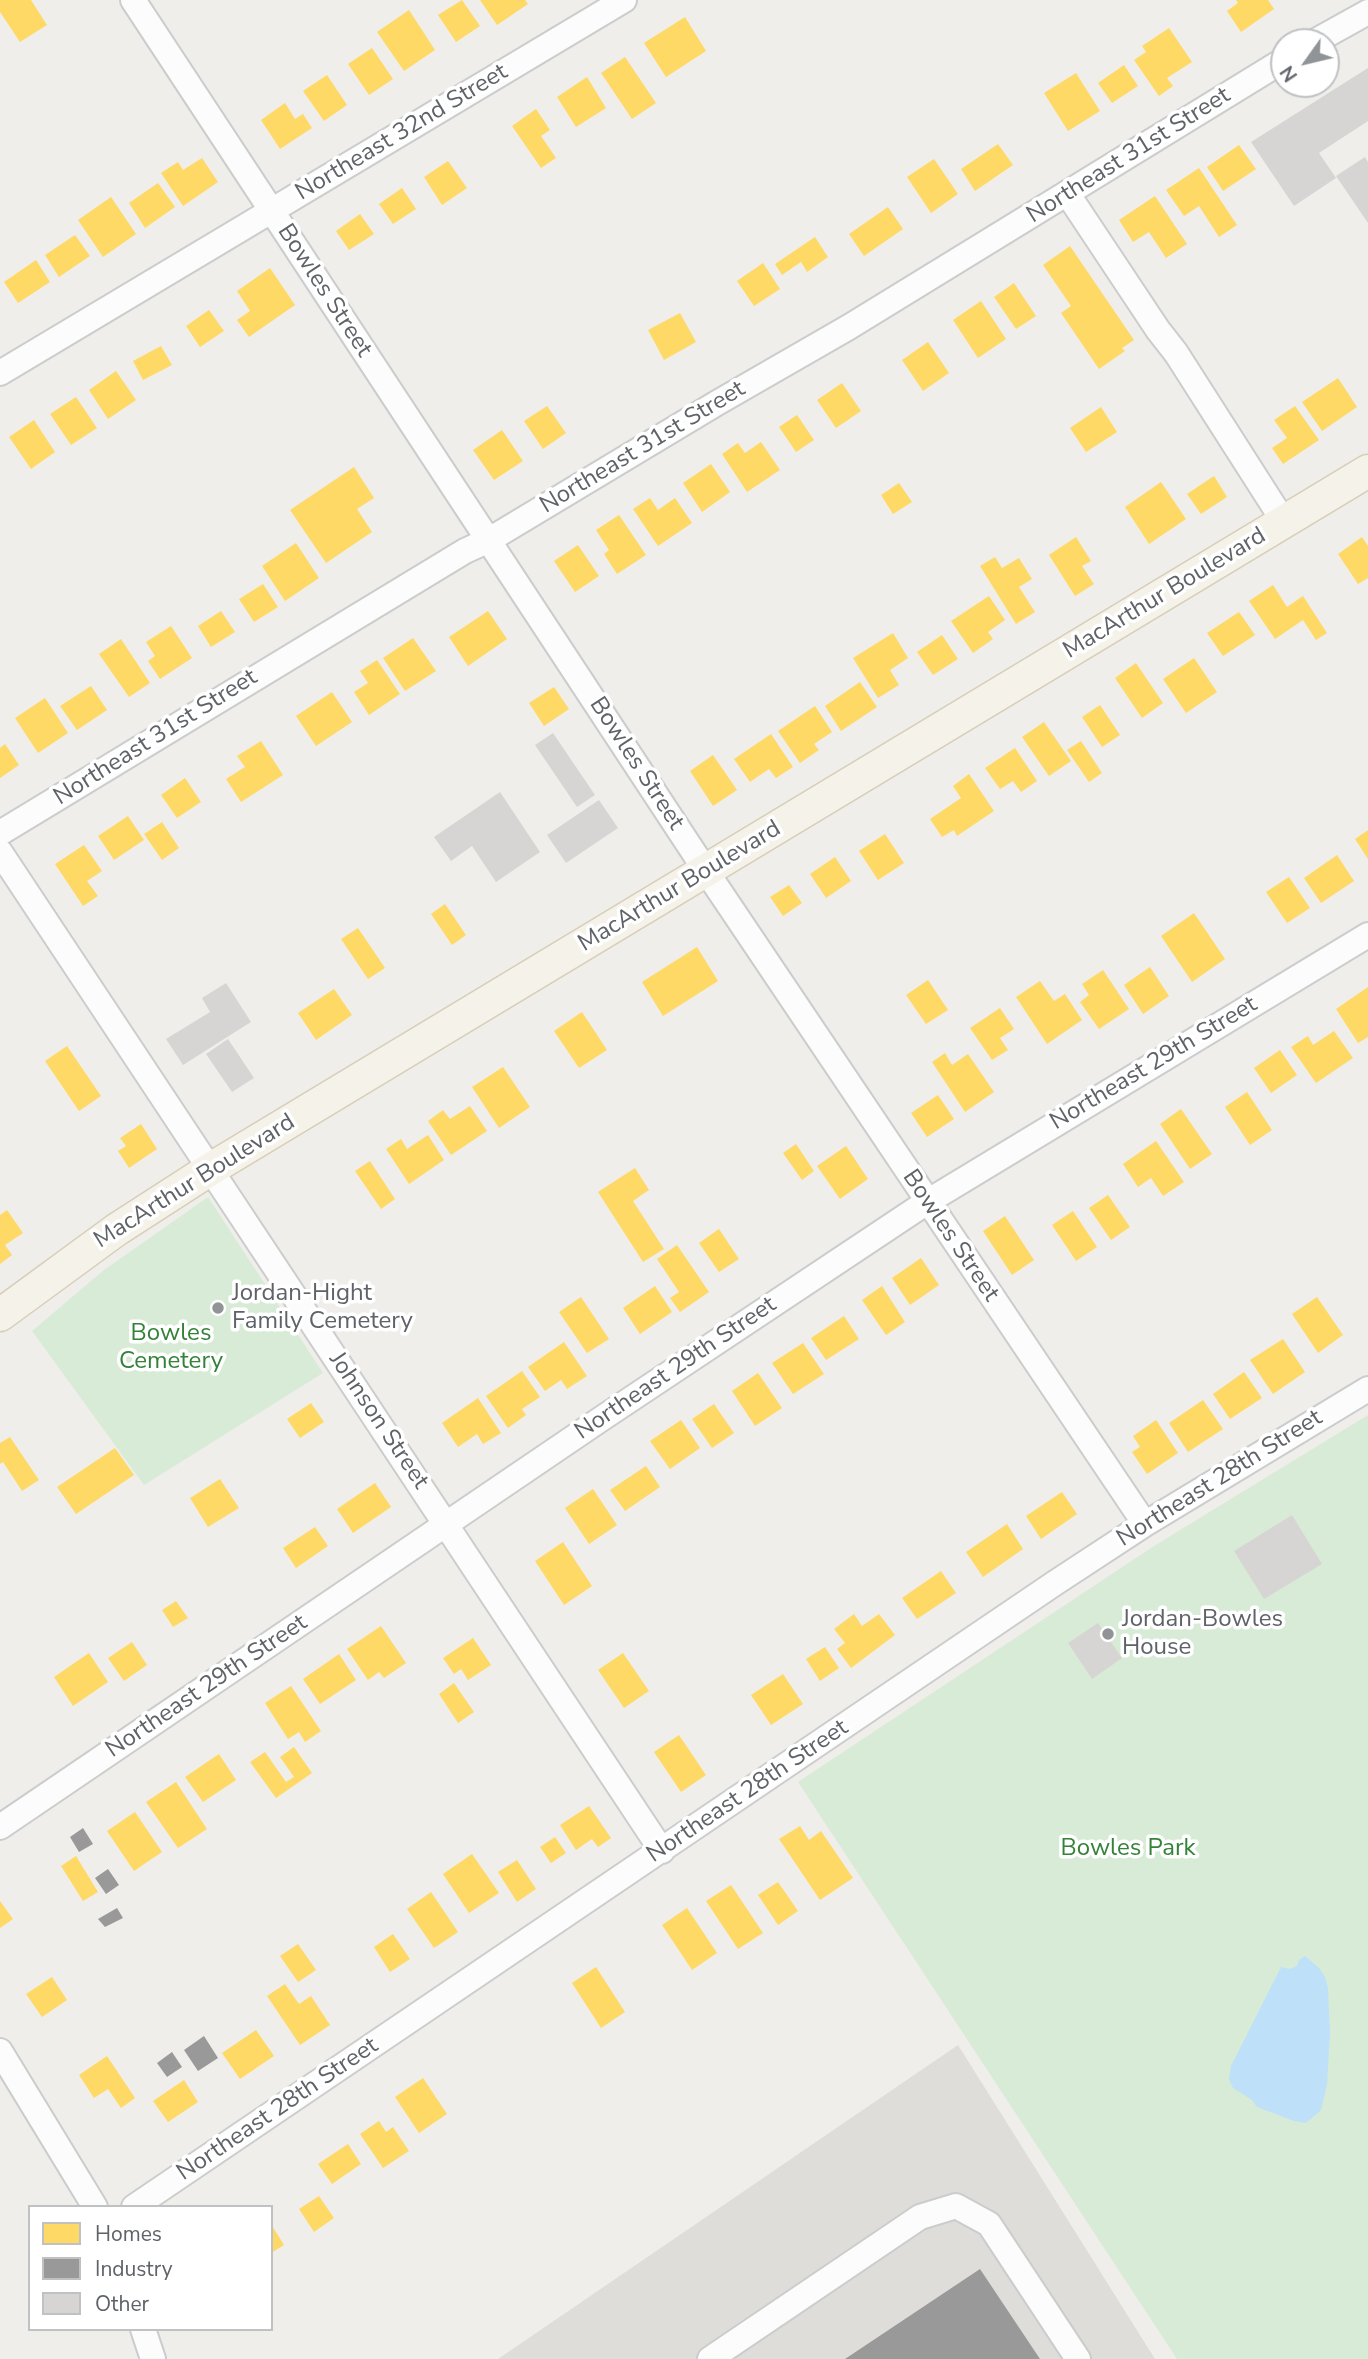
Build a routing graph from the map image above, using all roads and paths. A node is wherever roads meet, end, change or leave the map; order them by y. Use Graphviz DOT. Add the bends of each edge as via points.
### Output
graph roads {
  1 [pos="133,0"];
  2 [pos="624,0"];
  3 [pos="1368,12"];
  4 [pos="1339,28"];
  5 [pos="1270,69"];
  6 [pos="1067,194"];
  7 [pos="271,210"];
  8 [pos="0,373"];
  9 [pos="1368,471"];
  10 [pos="1284,522"];
  11 [pos="489,540"];
  12 [pos="0,833"];
  13 [pos="0,852"];
  14 [pos="705,871"];
  15 [pos="1368,935"];
  16 [pos="209,1170"];
  17 [pos="927,1202"];
  18 [pos="0,1315"];
  19 [pos="1368,1389"];
  20 [pos="446,1524"];
  21 [pos="1145,1524"];
  22 [pos="0,1827"];
  23 [pos="662,1851"];
  24 [pos="0,2051"];
  25 [pos="94,2205"];
  26 [pos="137,2205"];
  27 [pos="144,2331"];
  28 [pos="153,2359"];
  29 [pos="710,2359"];
  30 [pos="1077,2359"];
  1 -- 7 [label="street, Bowles Street"];
  2 -- 7 [label="street, Northeast 32nd Street"];
  3 -- 4 [label="street"];
  5 -- 6 [label="street, Northeast 31st Street"];
  6 -- 10 [label="street" via="1177,353"];
  6 -- 11 [label="street, Northeast 31st Street"];
  7 -- 8 [label="street, Northeast 32nd Street"];
  7 -- 11 [label="street, Bowles Street"];
  9 -- 10 [label="main road, MacArthur Boulevard"];
  10 -- 14 [label="main road, MacArthur Boulevard"];
  11 -- 12 [label="street, Northeast 31st Street"];
  11 -- 14 [label="street, Bowles Street"];
  13 -- 16 [label="street, Johnson Street"];
  14 -- 16 [label="main road, MacArthur Boulevard"];
  14 -- 17 [label="street, Bowles Street"];
  15 -- 17 [label="street, Northeast 29th Street"];
  16 -- 18 [label="main road, MacArthur Boulevard" via="116,1230"];
  16 -- 20 [label="street, Johnson Street"];
  17 -- 20 [label="street, Northeast 29th Street"];
  17 -- 21 [label="street, Bowles Street"];
  19 -- 21 [label="street, Northeast 28th Street"];
  20 -- 22 [label="street, Northeast 29th Street"];
  20 -- 23 [label="street, Johnson Street"];
  21 -- 23 [label="street, Northeast 28th Street"];
  23 -- 26 [label="street, Northeast 28th Street"];
  24 -- 25 [label="street"];
  27 -- 28 [label="street"];
  29 -- 30 [label="street" via="920,2217 956,2206 989,2224"];
}
